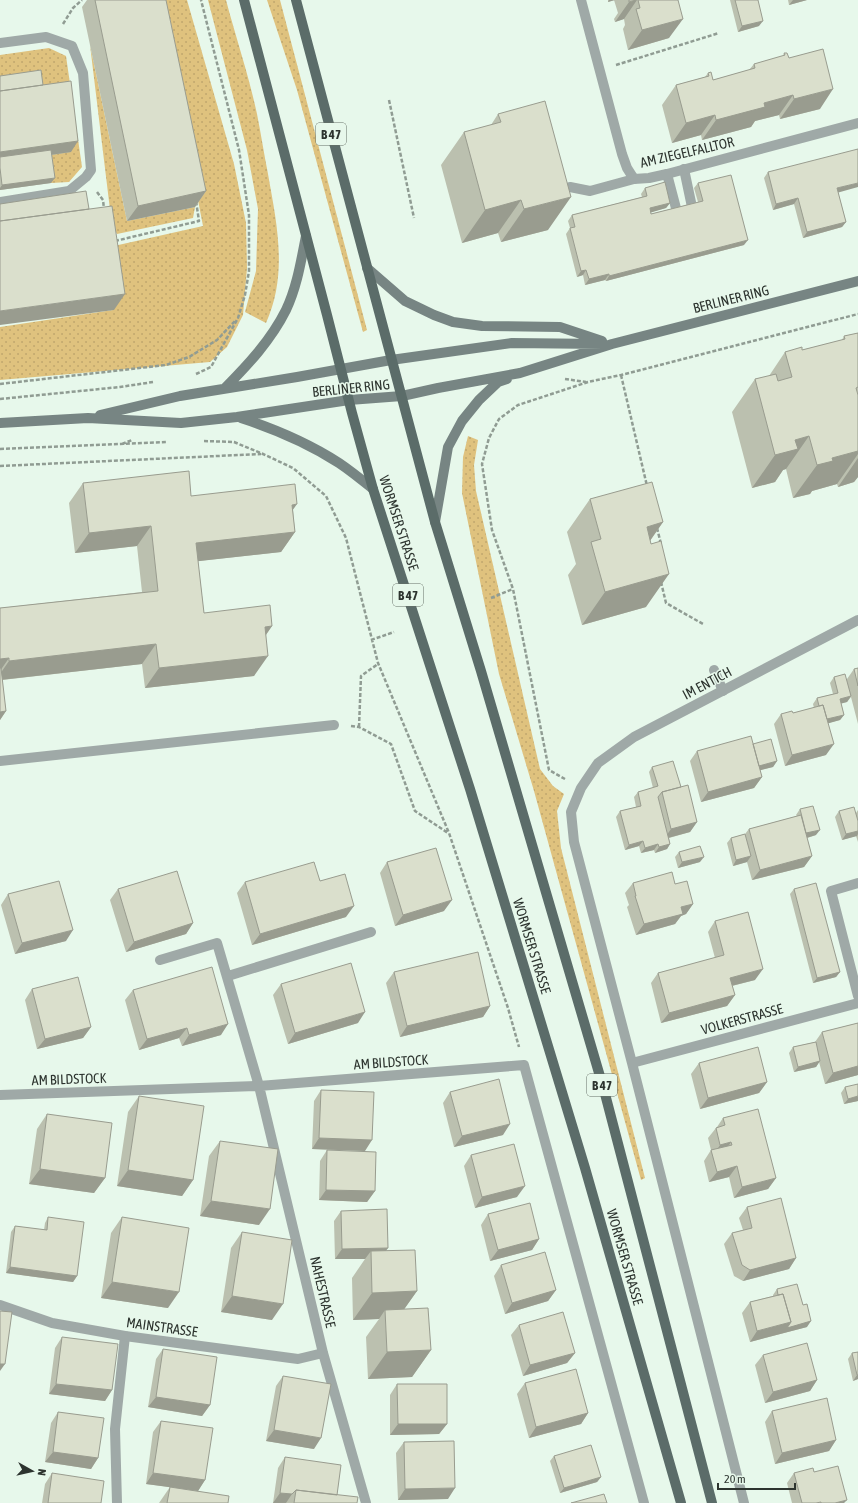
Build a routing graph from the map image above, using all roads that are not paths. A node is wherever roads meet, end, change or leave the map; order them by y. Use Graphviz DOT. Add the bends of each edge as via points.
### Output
graph roads {
  1 [pos="244,0"];
  2 [pos="296,0"];
  3 [pos="581,0"];
  4 [pos="0,43"];
  5 [pos="858,123"];
  6 [pos="684,169"];
  7 [pos="667,174"];
  8 [pos="634,179"];
  9 [pos="570,187"];
  10 [pos="0,202"];
  11 [pos="692,208"];
  12 [pos="677,212"];
  13 [pos="306,236"];
  14 [pos="367,268"];
  15 [pos="858,281"];
  16 [pos="612,344"];
  17 [pos="392,360"];
  18 [pos="341,368"];
  19 [pos="520,373"];
  20 [pos="224,389"];
  21 [pos="402,396"];
  22 [pos="349,400"];
  23 [pos="237,417"];
  24 [pos="88,418"];
  25 [pos="0,423"];
  26 [pos="373,489"];
  27 [pos="435,522"];
  28 [pos="858,620"];
  29 [pos="714,670"];
  30 [pos="723,691"];
  31 [pos="334,725"];
  32 [pos="0,761"];
  33 [pos="858,883"];
  34 [pos="371,932"];
  35 [pos="160,960"];
  36 [pos="228,976"];
  37 [pos="858,996"];
  38 [pos="858,1003"];
  39 [pos="632,1063"];
  40 [pos="259,1086"];
  41 [pos="0,1095"];
  42 [pos="0,1305"];
  43 [pos="125,1336"];
  44 [pos="323,1353"];
  45 [pos="117,1503"];
  46 [pos="366,1503"];
  47 [pos="644,1503"];
  48 [pos="681,1503"];
  49 [pos="712,1503"];
  50 [pos="744,1503"];
  1 -- 13 [label="main road, B 47"];
  2 -- 14 [label="main road, B 47"];
  3 -- 8 [label="street, AM ZIEGELFALLTOR" via="622,154"];
  4 -- 10 [label="street" via="46,37 72,46 83,73 91,170 86,178 69,191"];
  5 -- 6 [label="street, AM ZIEGELFALLTOR"];
  6 -- 7 [label="street, AM ZIEGELFALLTOR"];
  6 -- 11 [label="street"];
  7 -- 8 [label="street, AM ZIEGELFALLTOR"];
  7 -- 12 [label="street"];
  8 -- 9 [label="street" via="590,191"];
  13 -- 18 [label="main road, B 47"];
  13 -- 20 [label="street" via="299,273 286,309 270,338"];
  14 -- 16 [label="street" via="405,302 453,322 482,326 560,327"];
  14 -- 17 [label="main road, B 47"];
  15 -- 16 [label="street, BERLINER RING"];
  16 -- 17 [label="street, BERLINER RING" via="512,343"];
  16 -- 19 [label="street, BERLINER RING"];
  17 -- 18 [label="street, BERLINER RING"];
  17 -- 21 [label="main road, B 47"];
  18 -- 20 [label="street, BERLINER RING"];
  18 -- 22 [label="main road, B 47"];
  19 -- 21 [label="street, BERLINER RING"];
  19 -- 27 [label="street" via="498,382 462,420 448,447"];
  20 -- 24 [label="street, BERLINER RING" via="180,396"];
  21 -- 22 [label="street, BERLINER RING"];
  21 -- 27 [label="main road, WORMSER STRASSE / B 47"];
  22 -- 23 [label="street, BERLINER RING"];
  22 -- 26 [label="main road, WORMSER STRASSE / B 47"];
  23 -- 24 [label="street, BERLINER RING" via="181,423"];
  23 -- 26 [label="street" via="302,442 338,463"];
  24 -- 25 [label="street, BERLINER RING"];
  26 -- 48 [label="main road, WORMSER STRASSE / B 47" via="470,789 583,1161"];
  27 -- 49 [label="main road, WORMSER STRASSE / B 47" via="604,1090"];
  28 -- 30 [label="street, IM ENTICH"];
  29 -- 30 [label="street"];
  30 -- 39 [label="street, IM ENTICH" via="634,737 598,763 581,788 571,812 574,842"];
  31 -- 32 [label="street"];
  33 -- 37 [label="street" via="831,890"];
  34 -- 36 [label="street"];
  35 -- 36 [label="street" via="217,943"];
  36 -- 40 [label="street"];
  38 -- 39 [label="street, VOLKERSTRASSE"];
  39 -- 50 [label="street"];
  40 -- 41 [label="street, AM BILDSTOCK"];
  40 -- 44 [label="street, NAHESTRASSE"];
  40 -- 47 [label="street, AM BILDSTOCK" via="524,1065"];
  42 -- 43 [label="street, MAINSTRASSE" via="52,1323"];
  43 -- 44 [label="street, MAINSTRASSE" via="298,1359"];
  43 -- 45 [label="street" via="115,1428"];
  44 -- 46 [label="street, NAHESTRASSE"];
}
